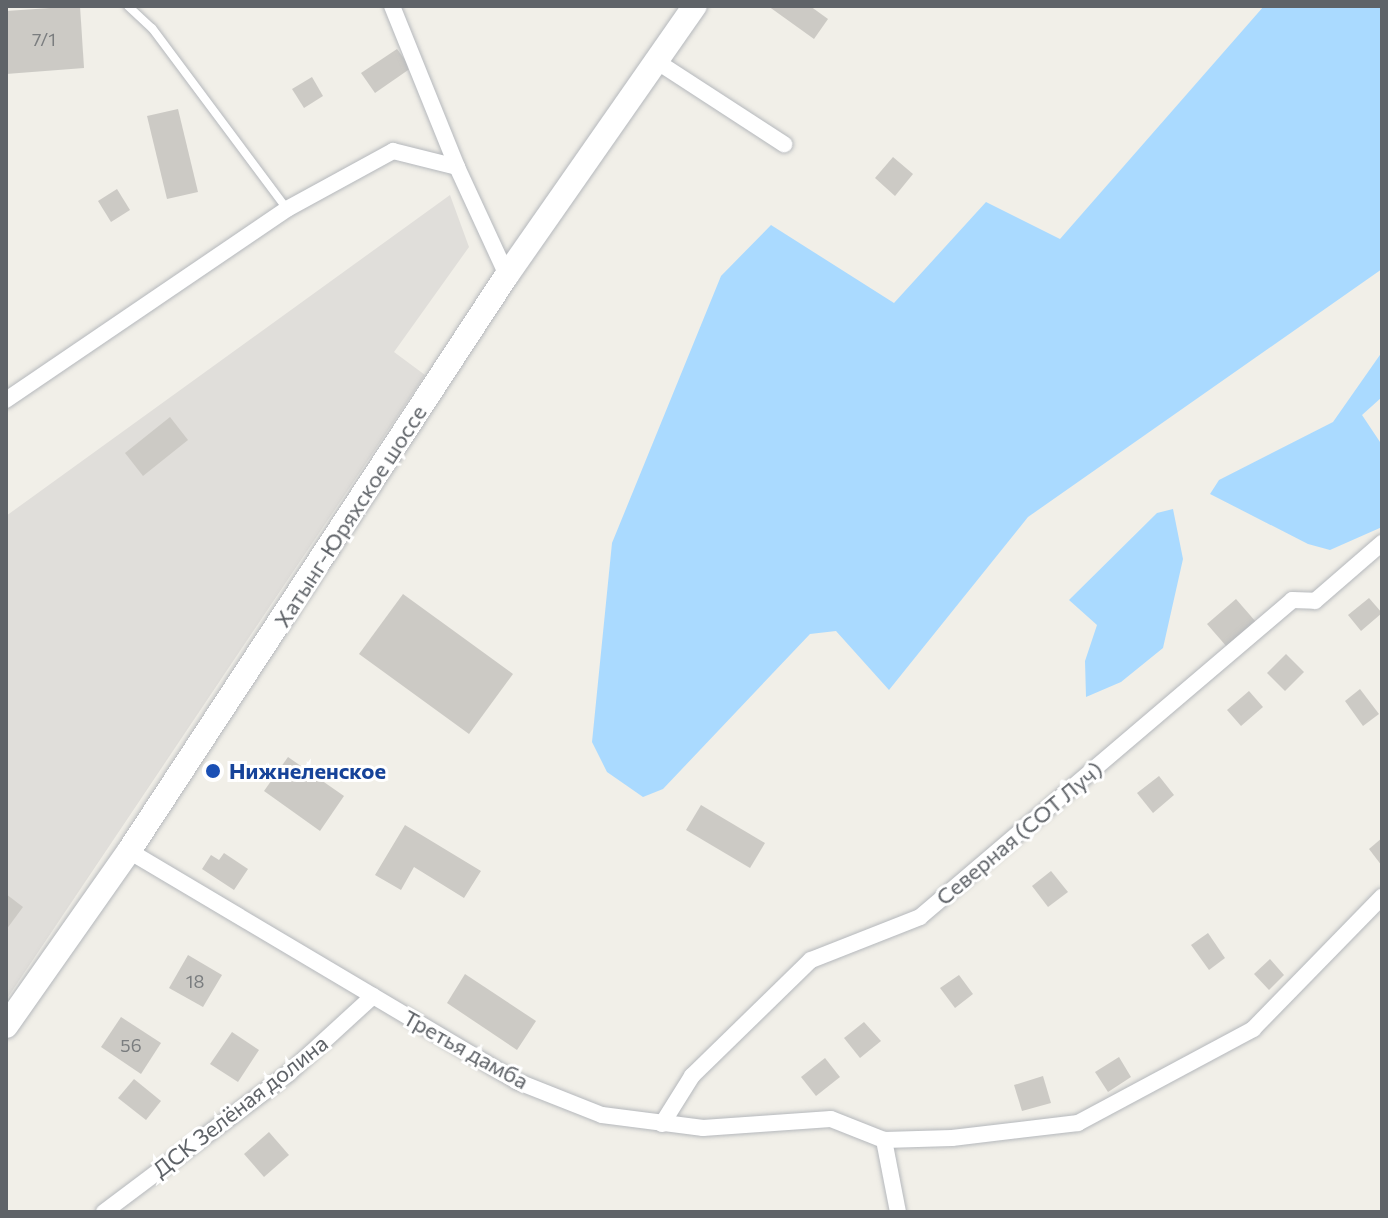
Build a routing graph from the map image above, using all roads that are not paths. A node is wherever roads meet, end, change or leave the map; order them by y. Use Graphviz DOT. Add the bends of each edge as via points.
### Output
graph roads {
  1 [pos="128,6"];
  2 [pos="392,6"];
  3 [pos="695,6"];
  4 [pos="656,61"];
  5 [pos="784,144"];
  6 [pos="457,167"];
  7 [pos="287,209"];
  8 [pos="507,275"];
  9 [pos="6,400"];
  10 [pos="1382,543"];
  11 [pos="129,851"];
  12 [pos="1382,897"];
  13 [pos="373,996"];
  14 [pos="6,1026"];
  15 [pos="662,1124"];
  16 [pos="884,1140"];
  17 [pos="104,1212"];
  18 [pos="898,1212"];
  1 -- 7 [label="lane" via="152,28"];
  2 -- 6 [label="street"];
  3 -- 4 [label="main road, Хатынг-Юряхское шоссе"];
  4 -- 5 [label="street"];
  4 -- 8 [label="main road, Хатынг-Юряхское шоссе"];
  6 -- 7 [label="street" via="393,151"];
  6 -- 8 [label="street"];
  7 -- 9 [label="street"];
  8 -- 11 [label="main road, Хатынг-Юряхское шоссе"];
  10 -- 15 [label="street, Северная (СОТ Луч)" via="1315,601 1292,600 920,917 811,960 692,1076"];
  11 -- 13 [label="street, Третья дамба"];
  11 -- 14 [label="main road, Хатынг-Юряхское шоссе"];
  12 -- 16 [label="street" via="1253,1029 1078,1123"];
  13 -- 15 [label="street, Третья дамба" via="516,1081 602,1115"];
  13 -- 17 [label="street, ДСК Зелёная долина" via="289,1073"];
  15 -- 16 [label="street, Третья дамба" via="703,1128 831,1119"];
  16 -- 18 [label="street"];
}
